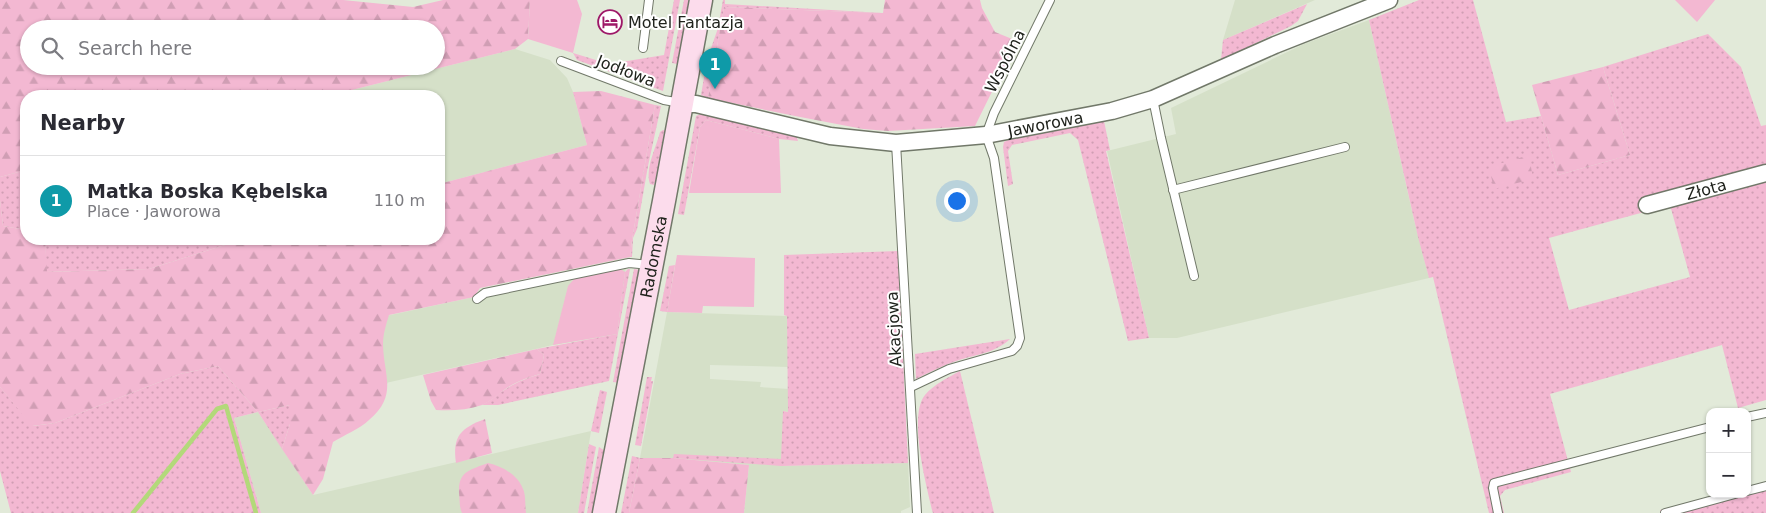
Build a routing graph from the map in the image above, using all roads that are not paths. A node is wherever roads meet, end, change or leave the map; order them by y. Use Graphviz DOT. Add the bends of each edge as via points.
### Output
graph roads {
  1 [pos="649,0"];
  2 [pos="701,0"];
  3 [pos="1050,0"];
  4 [pos="1389,0"];
  5 [pos="643,48"];
  6 [pos="561,61"];
  7 [pos="1153,99"];
  8 [pos="683,104"];
  9 [pos="986,136"];
  10 [pos="896,142"];
  11 [pos="1345,146"];
  12 [pos="1766,173"];
  13 [pos="1173,190"];
  14 [pos="1647,205"];
  15 [pos="652,265"];
  16 [pos="1194,276"];
  17 [pos="478,299"];
  18 [pos="911,387"];
  19 [pos="1766,412"];
  20 [pos="1751,416"];
  21 [pos="1706,428"];
  22 [pos="1766,486"];
  23 [pos="1751,490"];
  24 [pos="1719,498"];
  25 [pos="604,513"];
  26 [pos="917,513"];
  27 [pos="1498,513"];
  28 [pos="1665,513"];
  1 -- 5 [label="lane"];
  2 -- 8 [label="main road, Radomska"];
  3 -- 9 [label="lane, Wspólna" via="994,113"];
  4 -- 7 [label="street, Jaworowa" via="1275,45"];
  6 -- 8 [label="lane, Jodłowa" via="664,100"];
  7 -- 9 [label="street, Jaworowa" via="1112,111"];
  7 -- 13 [label="lane"];
  8 -- 10 [label="street, Jaworowa" via="696,104 830,136"];
  8 -- 15 [label="main road, Radomska"];
  9 -- 10 [label="street, Jaworowa"];
  9 -- 18 [label="lane" via="994,158 1020,338 1012,351 949,369"];
  10 -- 18 [label="lane, Akacjowa"];
  11 -- 13 [label="lane"];
  12 -- 14 [label="street, Złota"];
  13 -- 16 [label="lane"];
  15 -- 17 [label="lane" via="629,263 485,293"];
  15 -- 25 [label="main road, Radomska"];
  18 -- 26 [label="lane, Akacjowa"];
  19 -- 20 [label="lane"];
  21 -- 27 [label="lane" via="1494,483"];
  22 -- 23 [label="lane"];
  24 -- 28 [label="lane"];
}
